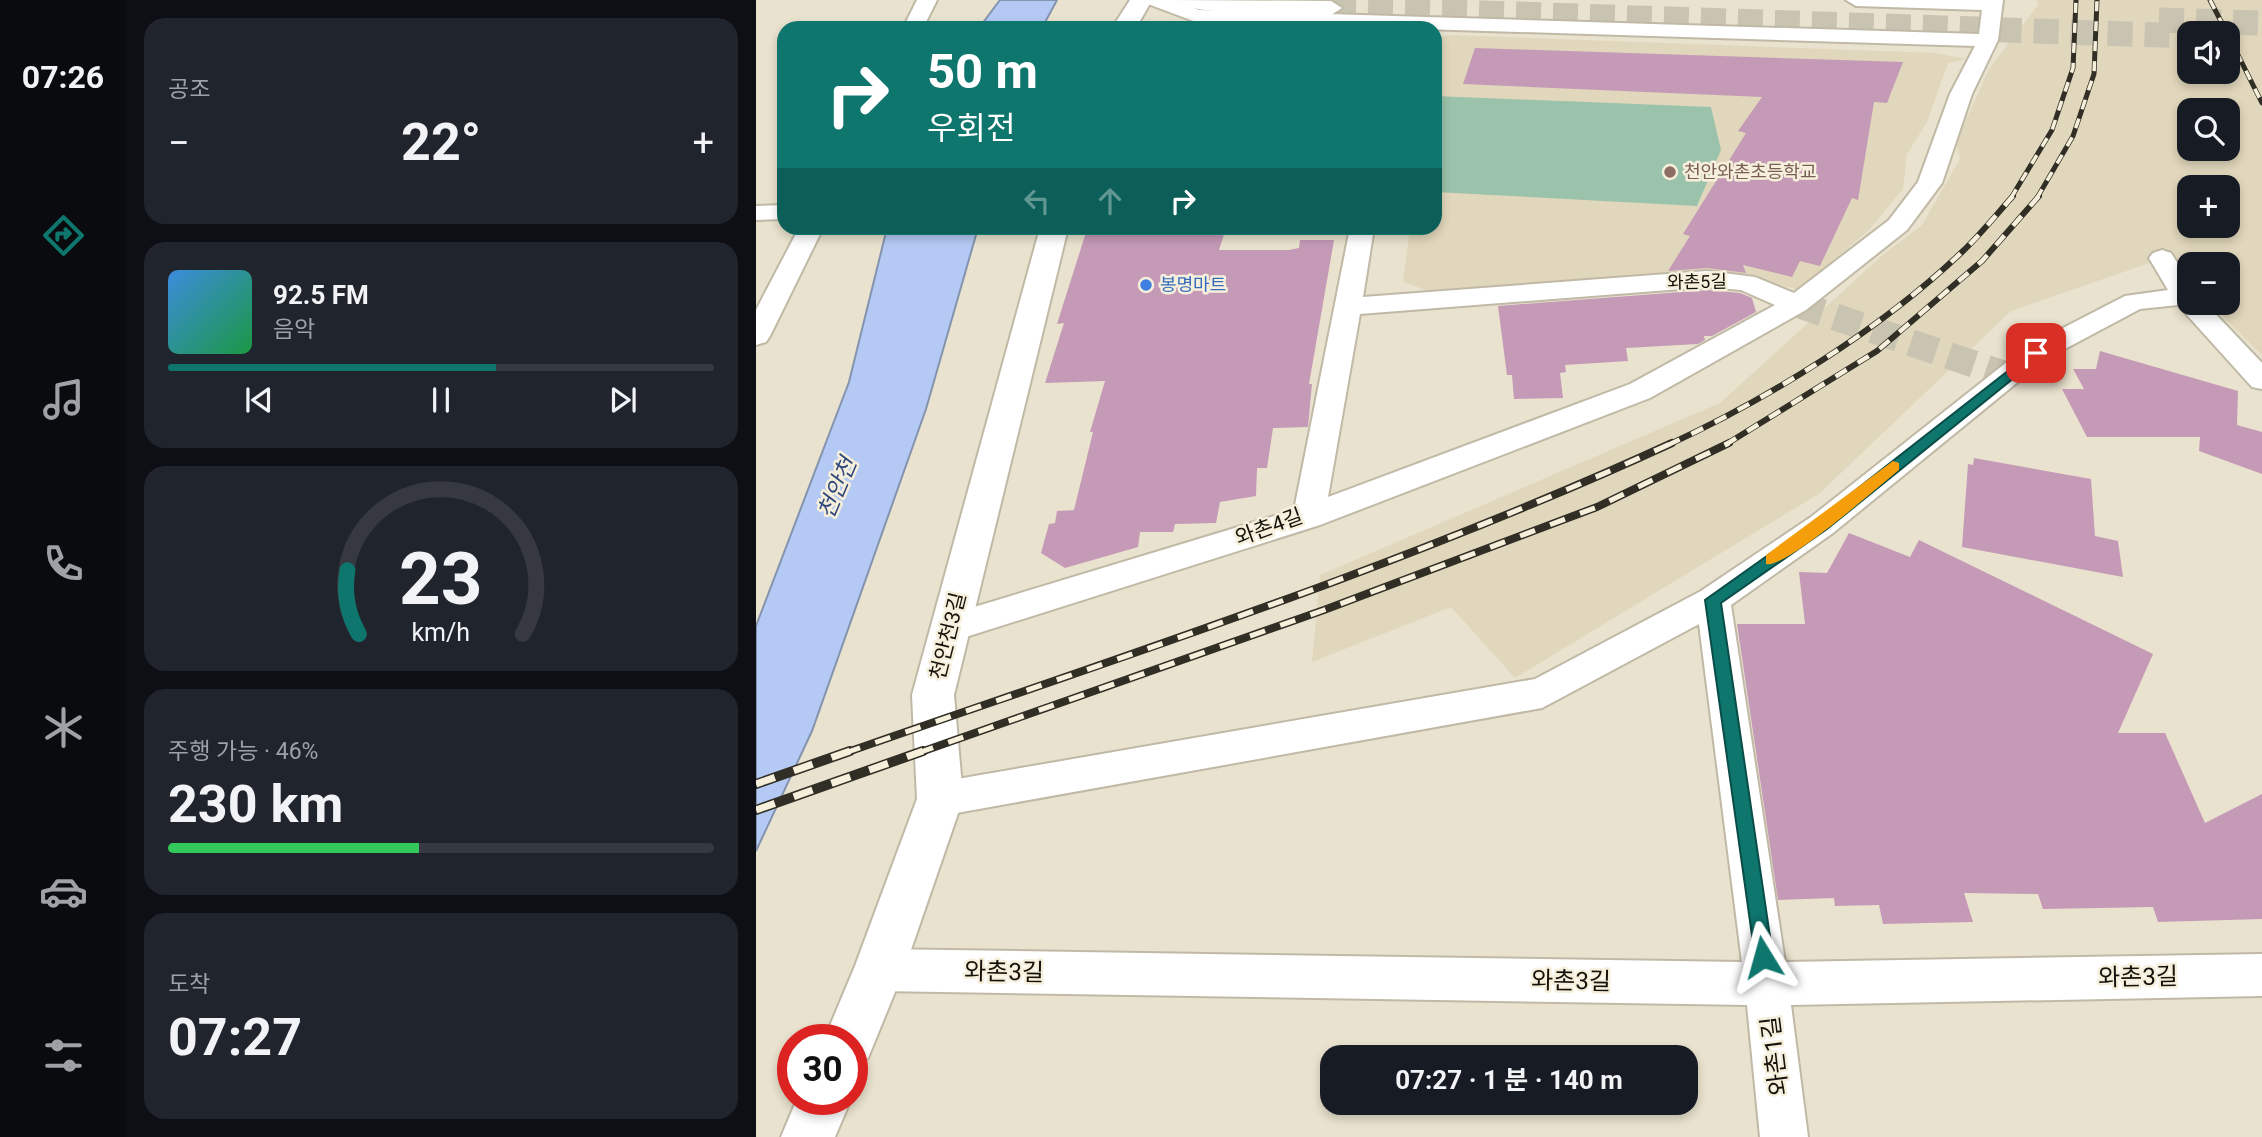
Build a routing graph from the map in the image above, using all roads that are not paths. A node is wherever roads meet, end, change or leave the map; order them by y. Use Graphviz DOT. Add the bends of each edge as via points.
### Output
graph roads {
  1 [pos="927,0"];
  2 [pos="1141,0"];
  3 [pos="1155,0"];
  4 [pos="1182,0"];
  5 [pos="1856,0"];
  6 [pos="1902,2"];
  7 [pos="1992,2"];
  8 [pos="1331,8"];
  9 [pos="916,21"];
  10 [pos="1128,21"];
  11 [pos="1308,21"];
  12 [pos="1442,26"];
  13 [pos="1920,38"];
  14 [pos="1988,40"];
  15 [pos="777,212"];
  16 [pos="756,213"];
  17 [pos="807,235"];
  18 [pos="1052,235"];
  19 [pos="1361,235"];
  20 [pos="2162,258"];
  21 [pos="2177,282"];
  22 [pos="2177,300"];
  23 [pos="1797,304"];
  24 [pos="1347,307"];
  25 [pos="2202,315"];
  26 [pos="756,335"];
  27 [pos="2262,380"];
  28 [pos="1309,517"];
  29 [pos="1713,600"];
  30 [pos="950,628"];
  31 [pos="940,799"];
  32 [pos="879,970"];
  33 [pos="2262,975"];
  34 [pos="1766,984"];
  35 [pos="856,1024"];
  36 [pos="817,1115"];
  37 [pos="808,1137"];
  38 [pos="1784,1137"];
  1 -- 9 [label="street"];
  2 -- 10 [label="street"];
  3 -- 11 [label="street" via="1196,16"];
  4 -- 8 [label="street"];
  5 -- 6 [label="street"];
  6 -- 7 [label="street"];
  6 -- 13 [label="street" via="1929,10 1937,18 1939,27"];
  7 -- 14 [label="street"];
  12 -- 13 [label="street"];
  13 -- 14 [label="street"];
  14 -- 23 [label="street" via="1961,94 1930,183 1898,225"];
  15 -- 16 [label="street"];
  17 -- 26 [label="street"];
  18 -- 30 [label="street, 천안천3길"];
  19 -- 24 [label="street, 와촌4길"];
  20 -- 21 [label="street"];
  22 -- 29 [label="street" via="2134,302 2036,353 1822,525"];
  23 -- 24 [label="street, 와촌5길" via="1746,283 1707,279"];
  23 -- 28 [label="street" via="1640,391"];
  24 -- 28 [label="street, 와촌4길"];
  25 -- 27 [label="street"];
  28 -- 30 [label="street, 와촌4길"];
  29 -- 31 [label="street" via="1542,693"];
  29 -- 34 [label="street, 와촌1길"];
  30 -- 31 [label="street, 천안천3길" via="933,695"];
  31 -- 32 [label="street, 천안천3길"];
  32 -- 34 [label="street, 와촌3길"];
  32 -- 35 [label="street, 천안천3길"];
  33 -- 34 [label="street, 와촌3길"];
  34 -- 38 [label="street, 와촌1길"];
  36 -- 37 [label="street"];
}
